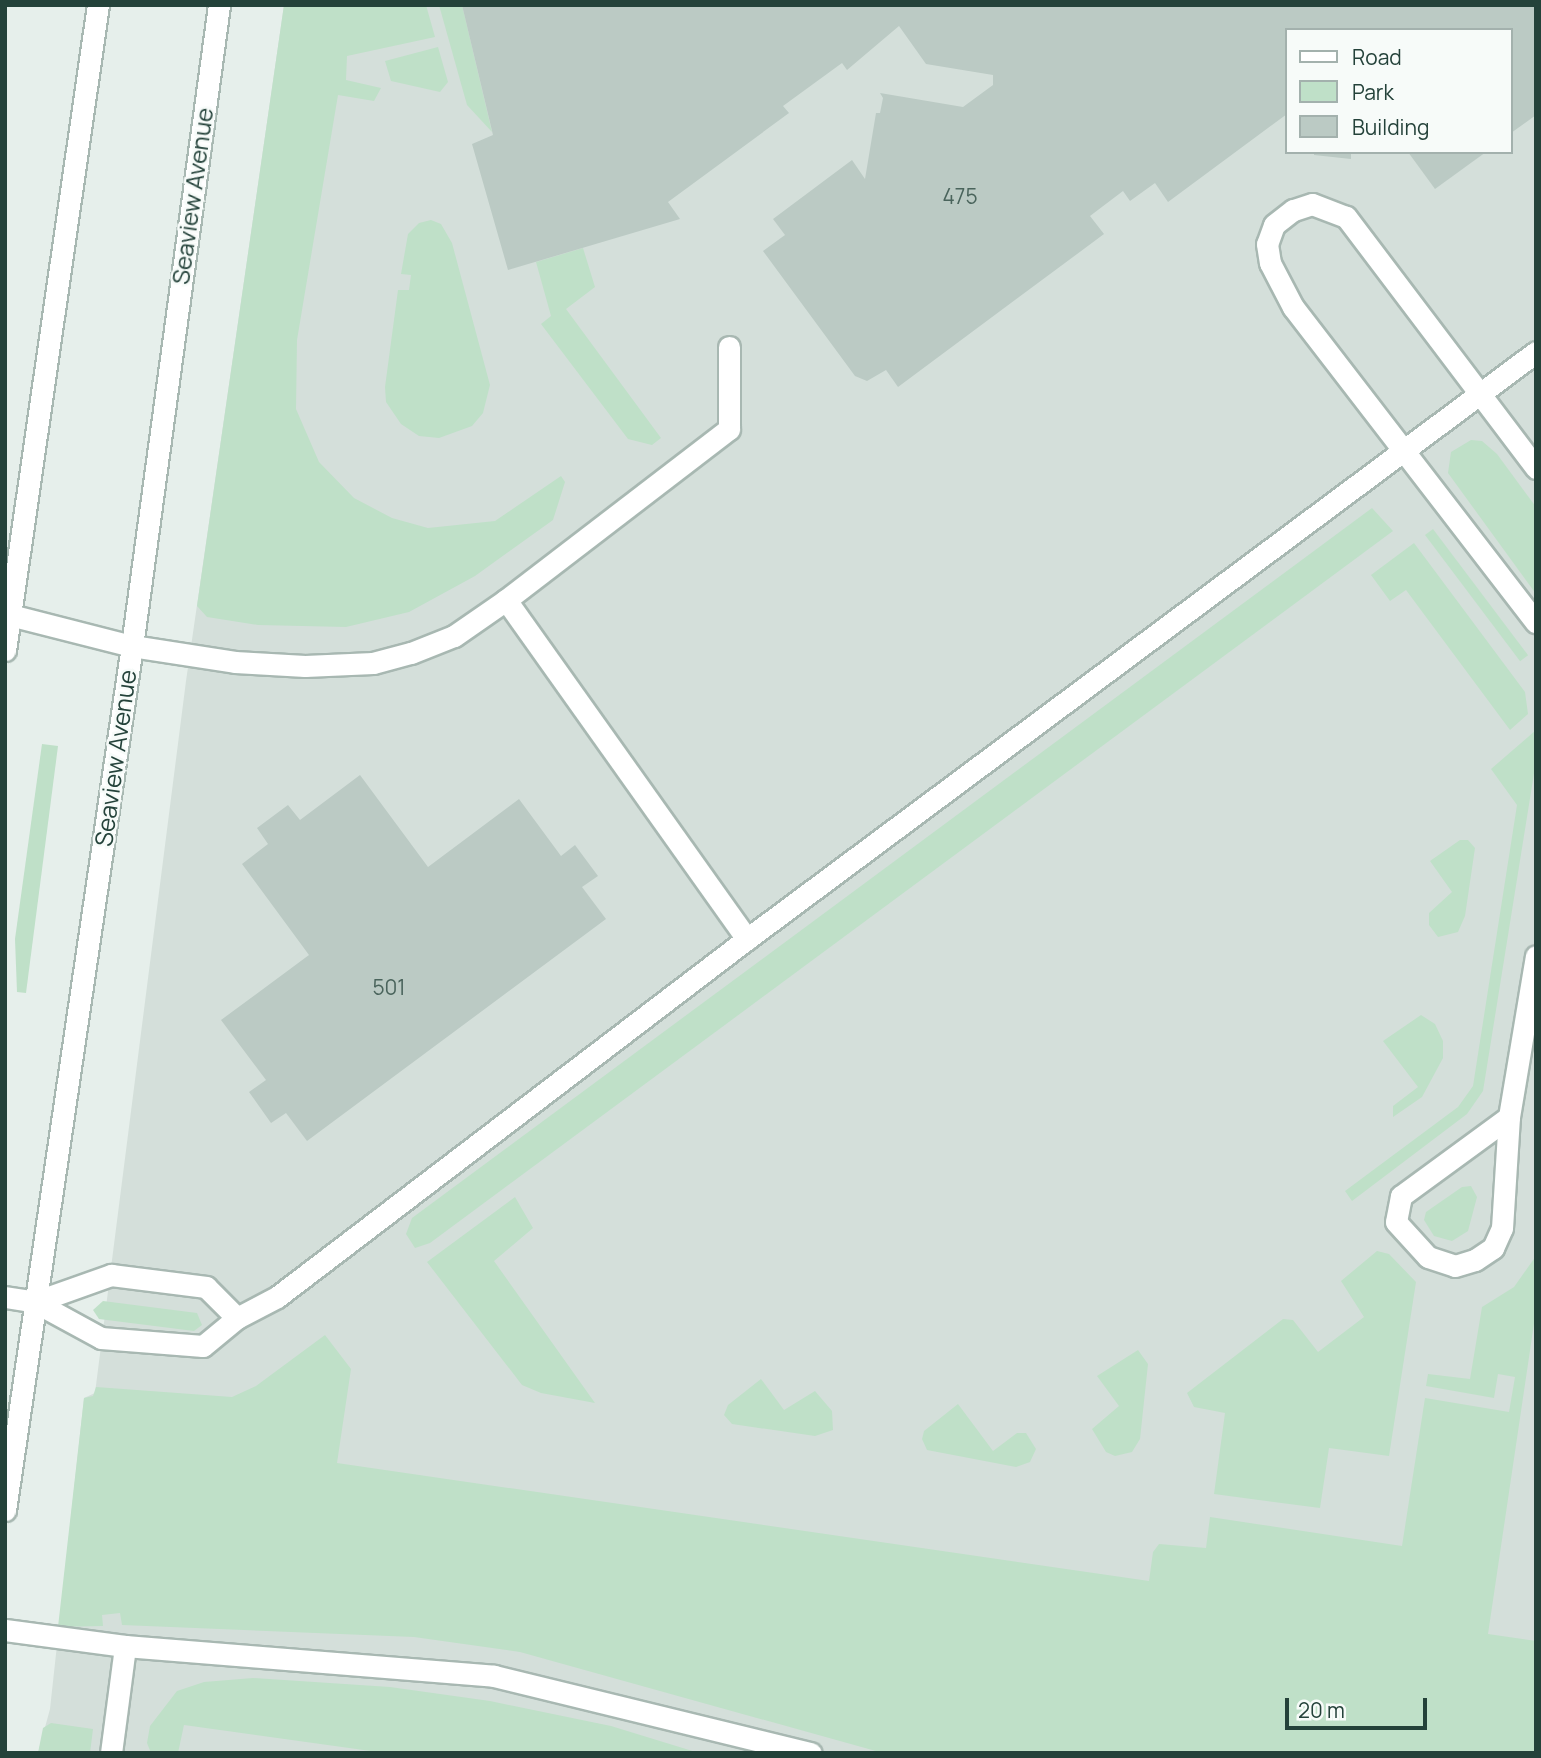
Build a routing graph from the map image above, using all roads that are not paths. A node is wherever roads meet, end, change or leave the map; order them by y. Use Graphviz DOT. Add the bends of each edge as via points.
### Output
graph roads {
  1 [pos="98,5"];
  2 [pos="219,5"];
  3 [pos="729,347"];
  4 [pos="1536,352"];
  5 [pos="1480,394"];
  6 [pos="1402,452"];
  7 [pos="1536,468"];
  8 [pos="506,600"];
  9 [pos="10,615"];
  10 [pos="1536,622"];
  11 [pos="132,646"];
  12 [pos="5,650"];
  13 [pos="747,939"];
  14 [pos="1536,956"];
  15 [pos="1509,1117"];
  16 [pos="5,1297"];
  17 [pos="35,1302"];
  18 [pos="237,1318"];
  19 [pos="7,1486"];
  20 [pos="5,1510"];
  21 [pos="5,1630"];
  22 [pos="125,1646"];
  23 [pos="785,1749"];
  24 [pos="111,1753"];
  25 [pos="811,1753"];
  1 -- 9 [label="street"];
  2 -- 11 [label="street, Seaview Avenue"];
  3 -- 8 [label="street" via="729,429"];
  4 -- 5 [label="street"];
  5 -- 6 [label="street"];
  5 -- 6 [label="street" via="1346,217 1312,204 1293,210 1274,225 1267,244 1280,285"];
  5 -- 7 [label="street"];
  6 -- 10 [label="street"];
  6 -- 13 [label="street"];
  8 -- 11 [label="street" via="454,636 373,663 235,662"];
  8 -- 13 [label="street"];
  9 -- 11 [label="street"];
  9 -- 12 [label="street"];
  11 -- 17 [label="street, Seaview Avenue"];
  13 -- 18 [label="street" via="277,1297"];
  14 -- 15 [label="street"];
  15 -- 15 [label="street" via="1502,1228 1493,1248 1455,1266 1427,1257 1396,1222 1401,1196"];
  16 -- 17 [label="street"];
  17 -- 18 [label="street" via="111,1275 206,1287"];
  17 -- 18 [label="street" via="101,1338 203,1346"];
  17 -- 19 [label="street, Seaview Avenue"];
  19 -- 20 [label="street, Seaview Avenue"];
  21 -- 22 [label="street"];
  22 -- 23 [label="street" via="494,1676"];
  22 -- 24 [label="street"];
  23 -- 25 [label="street"];
}
